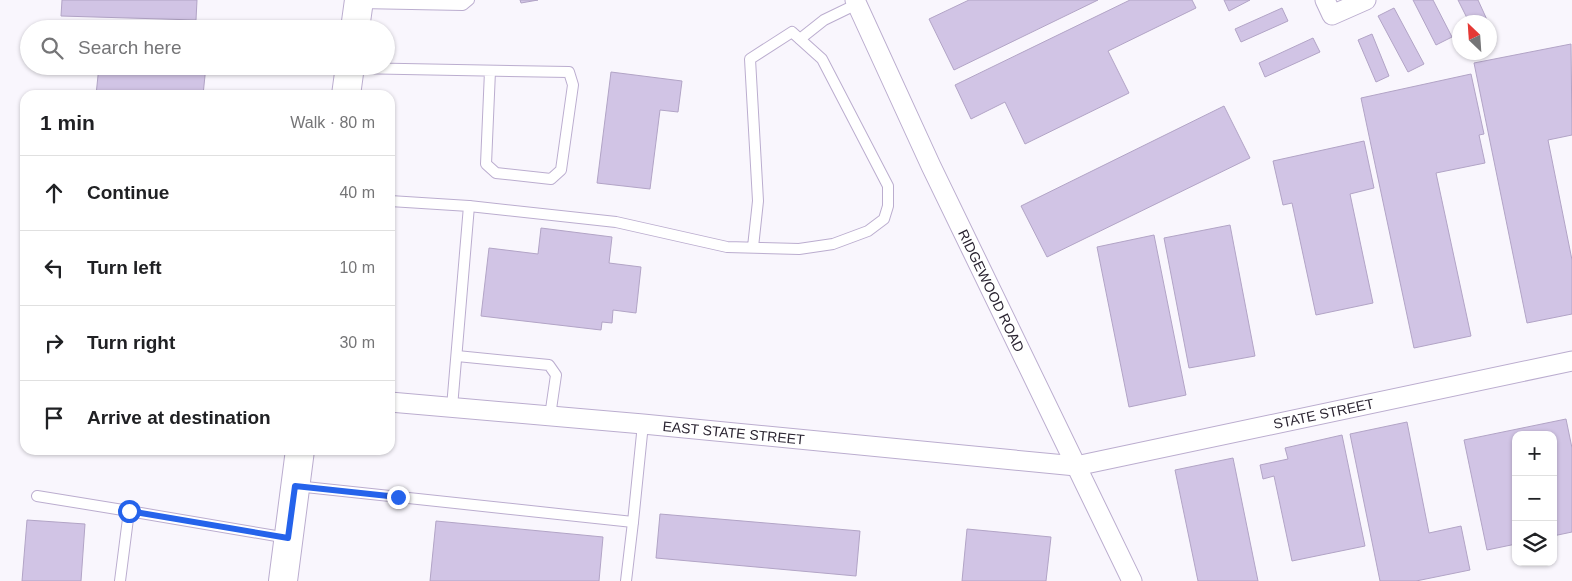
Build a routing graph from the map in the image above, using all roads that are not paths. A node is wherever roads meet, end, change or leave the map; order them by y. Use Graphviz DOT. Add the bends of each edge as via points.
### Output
graph roads {
  1 [pos="469,0"];
  2 [pos="1325,0"];
  3 [pos="1366,0"];
  4 [pos="856,2"];
  5 [pos="358,10"];
  6 [pos="800,39"];
  7 [pos="395,68"];
  8 [pos="490,71"];
  9 [pos="349,75"];
  10 [pos="347,90"];
  11 [pos="395,201"];
  12 [pos="470,206"];
  13 [pos="753,248"];
  14 [pos="457,356"];
  15 [pos="1572,361"];
  16 [pos="395,402"];
  17 [pos="452,407"];
  18 [pos="550,416"];
  19 [pos="643,424"];
  20 [pos="299,455"];
  21 [pos="1076,466"];
  22 [pos="295,486"];
  23 [pos="37,496"];
  24 [pos="129,511"];
  25 [pos="633,522"];
  26 [pos="288,538"];
  27 [pos="120,581"];
  28 [pos="283,581"];
  29 [pos="626,581"];
  30 [pos="1132,581"];
  1 -- 5 [label="lane" via="462,4"];
  2 -- 3 [label="street" via="1332,15"];
  4 -- 6 [label="lane" via="824,20"];
  4 -- 21 [label="street, RIDGEWOOD ROAD"];
  6 -- 13 [label="lane" via="792,32 750,58 758,201"];
  6 -- 13 [label="lane" via="822,59 888,186 888,206 884,220 868,231 833,244 799,249"];
  7 -- 8 [label="lane"];
  8 -- 8 [label="lane" via="569,72 573,84 561,170 551,179 496,173 486,164"];
  9 -- 10 [label="main road"];
  11 -- 12 [label="lane"];
  12 -- 13 [label="lane" via="616,222 727,247"];
  12 -- 14 [label="lane"];
  14 -- 17 [label="lane"];
  14 -- 18 [label="lane" via="549,365 556,375"];
  15 -- 21 [label="street, STATE STREET"];
  16 -- 17 [label="street, EAST STATE STREET"];
  17 -- 18 [label="street, EAST STATE STREET"];
  18 -- 19 [label="street, EAST STATE STREET"];
  19 -- 21 [label="street, EAST STATE STREET"];
  19 -- 25 [label="lane"];
  20 -- 22 [label="main road"];
  21 -- 30 [label="street, RIDGEWOOD ROAD"];
  22 -- 25 [label="lane"];
  22 -- 26 [label="main road"];
  23 -- 24 [label="lane"];
  24 -- 26 [label="lane"];
  24 -- 27 [label="lane"];
  25 -- 29 [label="lane"];
  26 -- 28 [label="main road"];
}
